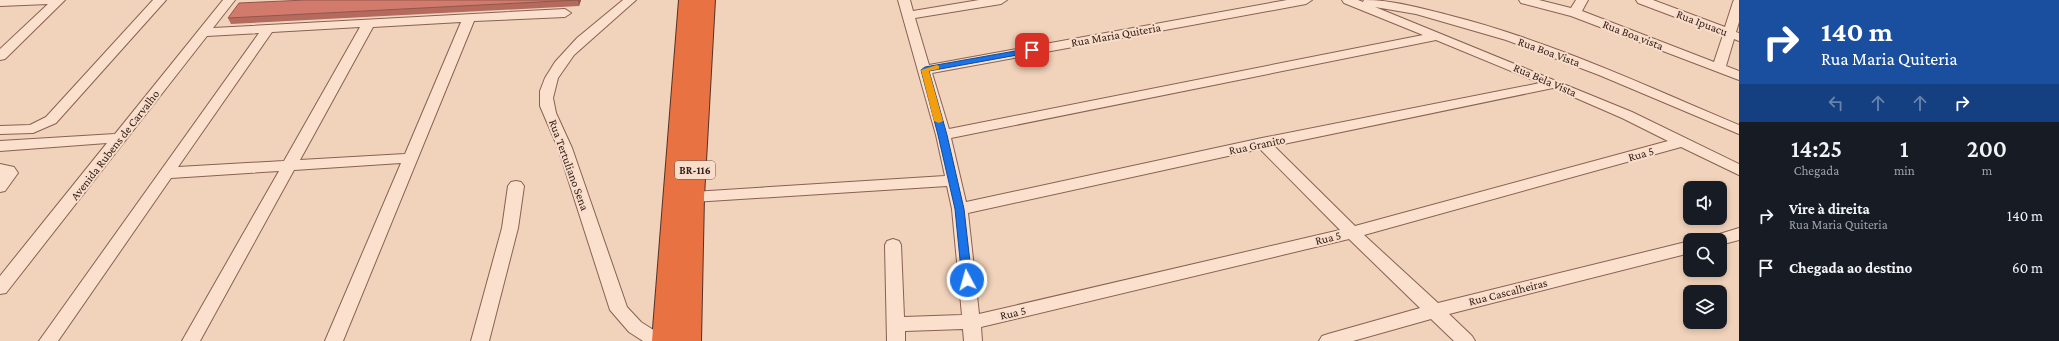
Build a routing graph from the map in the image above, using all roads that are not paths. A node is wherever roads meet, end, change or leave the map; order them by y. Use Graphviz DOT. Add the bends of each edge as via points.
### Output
graph roads {
  1 [pos="58,0"];
  2 [pos="160,0"];
  3 [pos="229,0"];
  4 [pos="630,0"];
  5 [pos="688,0"];
  6 [pos="706,0"];
  7 [pos="904,0"];
  8 [pos="1001,0"];
  9 [pos="1306,0"];
  10 [pos="1348,0"];
  11 [pos="1352,0"];
  12 [pos="1525,0"];
  13 [pos="1582,0"];
  14 [pos="1642,0"];
  15 [pos="0,2"];
  16 [pos="1739,2"];
  17 [pos="566,13"];
  18 [pos="1575,13"];
  19 [pos="909,15"];
  20 [pos="469,18"];
  21 [pos="369,23"];
  22 [pos="268,29"];
  23 [pos="203,32"];
  24 [pos="1735,35"];
  25 [pos="1437,36"];
  26 [pos="0,56"];
  27 [pos="1719,68"];
  28 [pos="925,70"];
  29 [pos="1739,76"];
  30 [pos="1554,84"];
  31 [pos="0,130"];
  32 [pos="1739,130"];
  33 [pos="943,135"];
  34 [pos="121,138"];
  35 [pos="1682,142"];
  36 [pos="1262,144"];
  37 [pos="0,146"];
  38 [pos="410,158"];
  39 [pos="289,166"];
  40 [pos="0,169"];
  41 [pos="1739,170"];
  42 [pos="167,173"];
  43 [pos="953,181"];
  44 [pos="516,186"];
  45 [pos="0,187"];
  46 [pos="693,197"];
  47 [pos="960,209"];
  48 [pos="1352,233"];
  49 [pos="1739,234"];
  50 [pos="1727,238"];
  51 [pos="893,245"];
  52 [pos="1683,249"];
  53 [pos="0,288"];
  54 [pos="1434,311"];
  55 [pos="972,322"];
  56 [pos="895,332"];
  57 [pos="48,341"];
  58 [pos="191,341"];
  59 [pos="334,341"];
  60 [pos="480,341"];
  61 [pos="657,341"];
  62 [pos="665,341"];
  63 [pos="688,341"];
  64 [pos="973,341"];
  65 [pos="1328,341"];
  66 [pos="1466,341"];
  1 -- 15 [label="street"];
  1 -- 26 [label="street"];
  2 -- 31 [label="street" via="51,120 33,128"];
  3 -- 23 [label="street, Avenida Rubens de Carvalho"];
  4 -- 61 [label="street, Rua Tertuliano Sena" via="589,33 572,51 552,79 546,102 564,147 619,310 635,326"];
  5 -- 62 [label="highway"];
  6 -- 46 [label="highway, BR-116"];
  7 -- 19 [label="street"];
  8 -- 19 [label="street"];
  9 -- 28 [label="street, Rua Maria Quiteria"];
  10 -- 25 [label="street, Rua Bela Vista"];
  11 -- 32 [label="street, Rua Boa Vista" via="1402,7 1461,21 1600,71"];
  12 -- 18 [label="street, Rua Boa vista"];
  13 -- 18 [label="street"];
  14 -- 24 [label="street, Rua Ipuacu"];
  16 -- 24 [label="street"];
  17 -- 20 [label="street"];
  18 -- 27 [label="street, Rua Boa vista"];
  19 -- 28 [label="street"];
  20 -- 21 [label="street"];
  20 -- 38 [label="street"];
  21 -- 22 [label="street"];
  21 -- 39 [label="street"];
  22 -- 23 [label="street"];
  22 -- 42 [label="street"];
  23 -- 34 [label="street, Avenida Rubens de Carvalho"];
  24 -- 27 [label="street"];
  25 -- 30 [label="street, Rua Bela Vista"];
  25 -- 33 [label="street"];
  27 -- 29 [label="street, Rua Boa vista"];
  28 -- 33 [label="street"];
  30 -- 35 [label="street, Rua Bela Vista"];
  30 -- 36 [label="street, Rua Granito"];
  33 -- 43 [label="street"];
  34 -- 37 [label="street"];
  34 -- 53 [label="street, Avenida Rubens de Carvalho"];
  35 -- 41 [label="street, Rua Bela Vista"];
  35 -- 48 [label="street, Rua 5"];
  36 -- 47 [label="street, Rua Granito"];
  36 -- 48 [label="street"];
  38 -- 39 [label="street"];
  38 -- 59 [label="street"];
  39 -- 42 [label="street"];
  39 -- 58 [label="street"];
  40 -- 45 [label="street" via="8,170 10,173"];
  42 -- 57 [label="street"];
  43 -- 46 [label="street"];
  43 -- 47 [label="street"];
  44 -- 60 [label="street" via="510,228"];
  46 -- 63 [label="highway, BR-116"];
  47 -- 55 [label="street"];
  48 -- 54 [label="street"];
  48 -- 55 [label="street, Rua 5"];
  49 -- 50 [label="street"];
  51 -- 56 [label="street"];
  52 -- 54 [label="street, Rua Cascalheiras"];
  54 -- 65 [label="street, Rua Cascalheiras"];
  54 -- 66 [label="street"];
  55 -- 56 [label="street, Rua 5"];
  55 -- 64 [label="street"];
}
